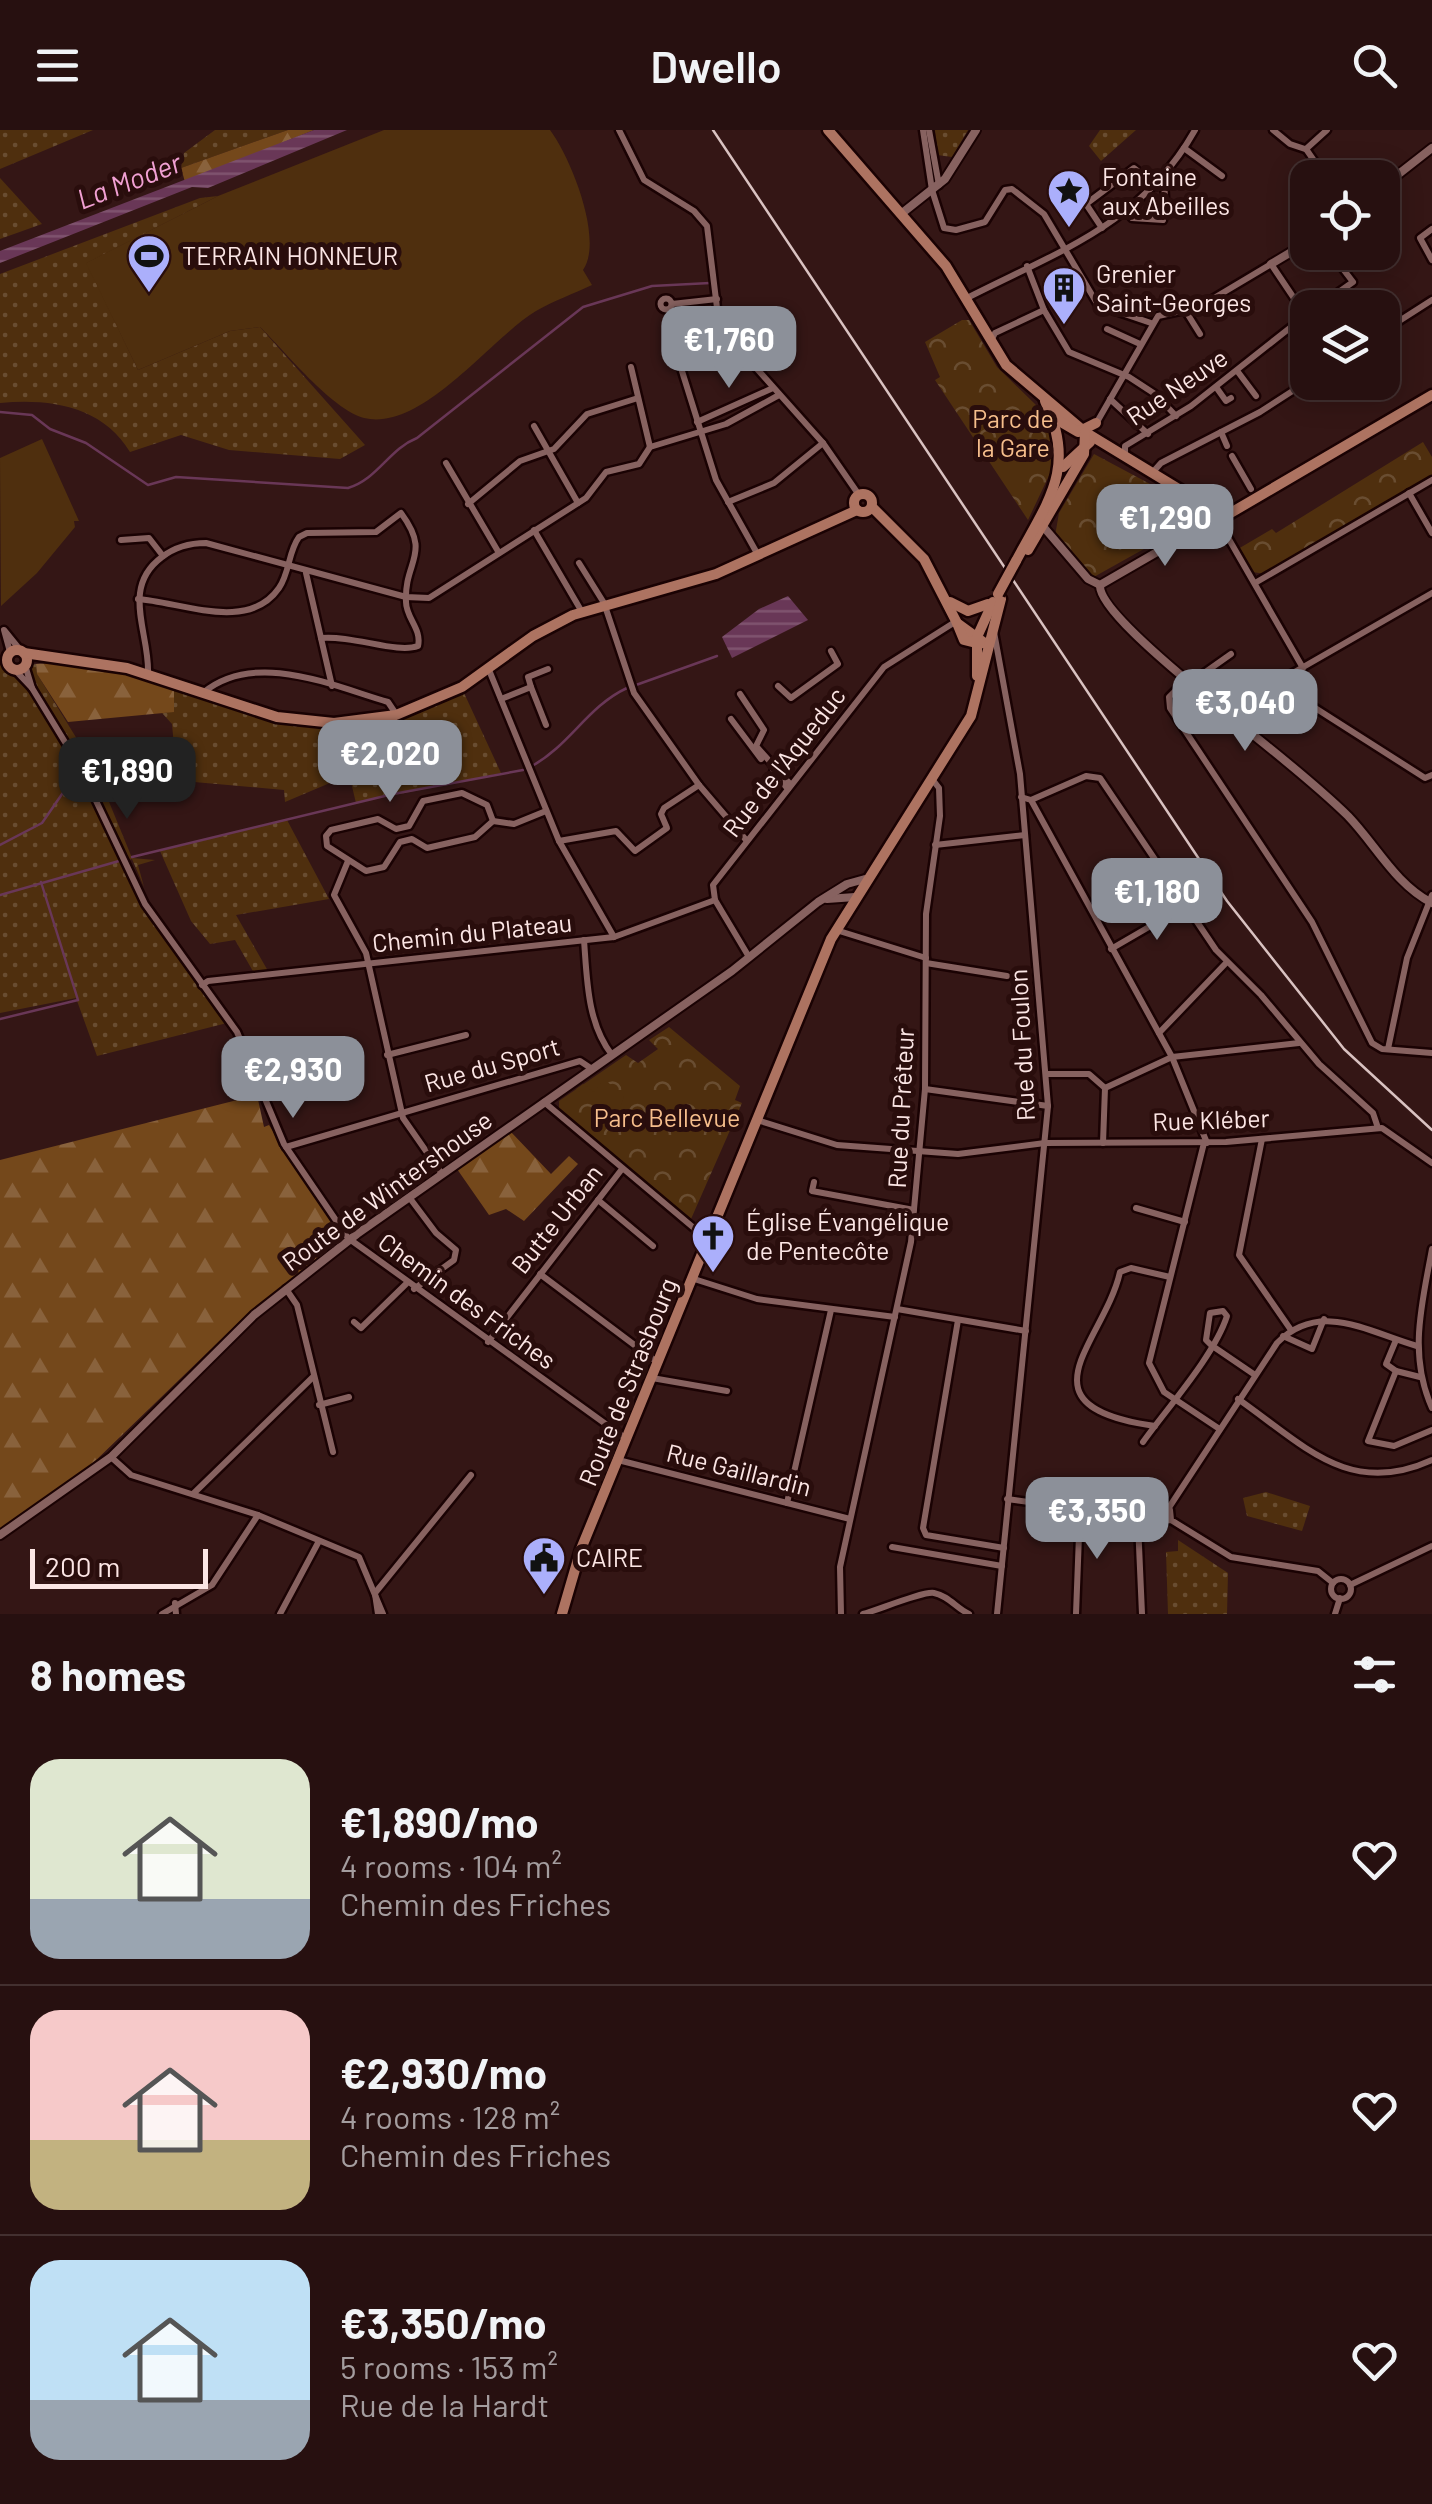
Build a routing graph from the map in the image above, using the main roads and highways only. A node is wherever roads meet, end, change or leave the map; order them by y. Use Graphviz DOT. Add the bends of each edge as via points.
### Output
graph roads {
  1 [pos="828,130"];
  2 [pos="1432,394"];
  3 [pos="1044,400"];
  4 [pos="1053,418"];
  5 [pos="1096,424"];
  6 [pos="1086,437"];
  7 [pos="1058,477"];
  8 [pos="872,507"];
  9 [pos="856,510"];
  10 [pos="1017,564"];
  11 [pos="941,591"];
  12 [pos="998,596"];
  13 [pos="980,642"];
  14 [pos="14,659"];
  15 [pos="562,1614"];
  1 -- 3 [label="main road" via="968,298 996,336 1006,365"];
  2 -- 6 [label="main road" via="1216,516"];
  3 -- 4 [label="main road"];
  3 -- 6 [label="main road"];
  4 -- 6 [label="main road"];
  4 -- 7 [label="main road" via="1062,448"];
  5 -- 6 [label="main road"];
  6 -- 7 [label="main road, Route de Strasbourg"];
  6 -- 10 [label="main road, Route de Strasbourg" via="1043,528"];
  7 -- 10 [label="main road, Route de Strasbourg"];
  8 -- 9 [label="main road"];
  8 -- 9 [label="main road" via="869,496 860,495"];
  8 -- 11 [label="main road" via="924,559"];
  9 -- 14 [label="main road" via="676,588 582,612 531,637 462,687 396,715 301,721 96,661"];
  10 -- 12 [label="main road, Route de Strasbourg, bridge"];
  11 -- 12 [label="main road" via="970,612"];
  11 -- 13 [label="main road" via="957,622"];
  12 -- 13 [label="main road, Route de Strasbourg"];
  12 -- 13 [label="main road, Route de Strasbourg"];
  13 -- 15 [label="main road, Route de Strasbourg" via="980,687 971,716 935,783 836,930 650,1378"];
}
